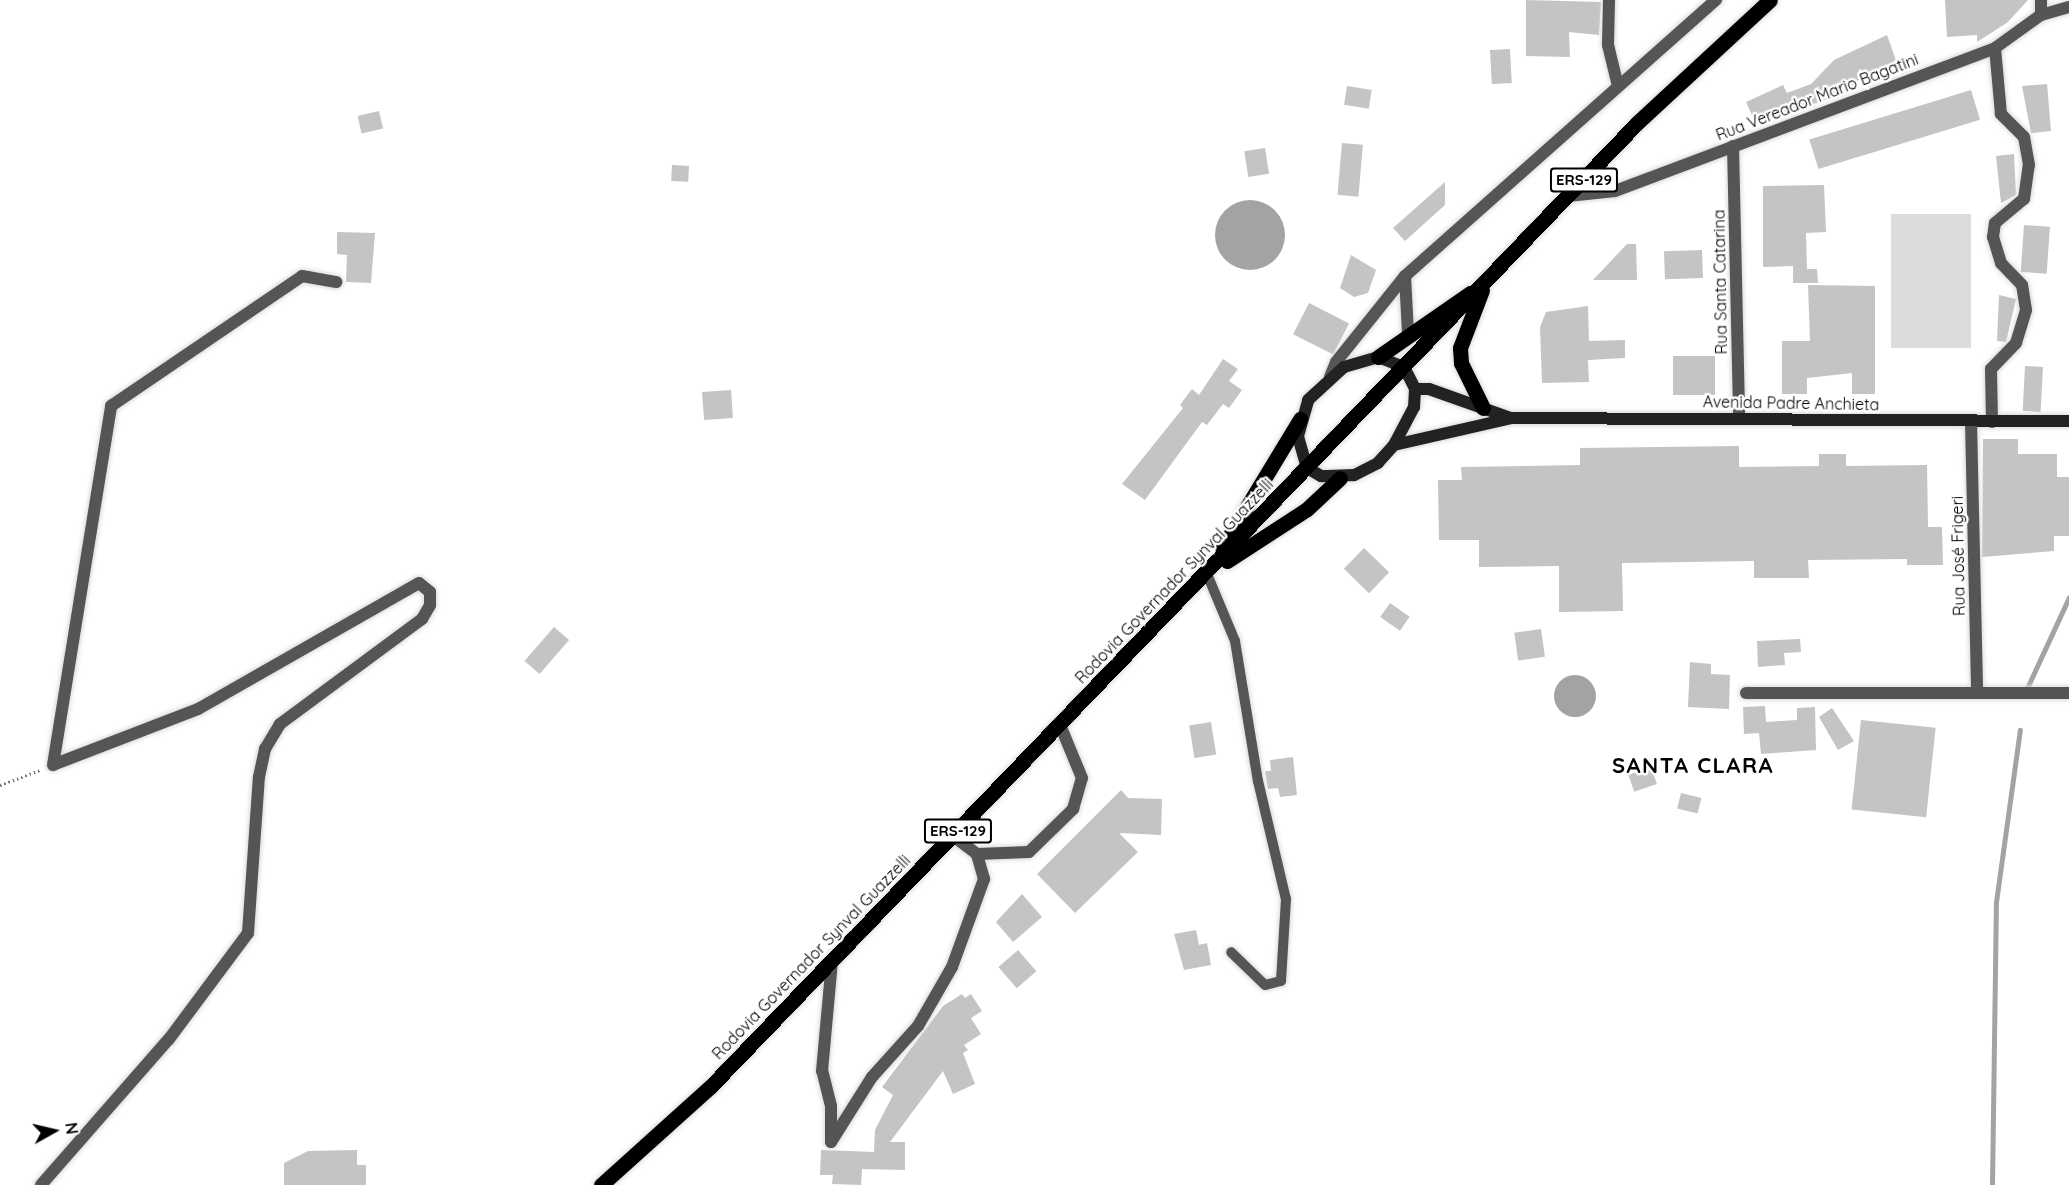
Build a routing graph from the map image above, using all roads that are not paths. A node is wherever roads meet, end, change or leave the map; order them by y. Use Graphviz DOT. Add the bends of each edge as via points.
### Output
graph roads {
  1 [pos="1609,0"];
  2 [pos="1716,0"];
  3 [pos="1770,0"];
  4 [pos="2041,0"];
  5 [pos="2069,7"];
  6 [pos="2041,15"];
  7 [pos="1995,48"];
  8 [pos="1618,86"];
  9 [pos="1733,146"];
  10 [pos="1568,196"];
  11 [pos="1404,276"];
  12 [pos="336,282"];
  13 [pos="1483,286"];
  14 [pos="1408,333"];
  15 [pos="1378,357"];
  16 [pos="1404,367"];
  17 [pos="1330,377"];
  18 [pos="1415,389"];
  19 [pos="1484,408"];
  20 [pos="1512,418"];
  21 [pos="1739,418"];
  22 [pos="1300,419"];
  23 [pos="2069,421"];
  24 [pos="1971,422"];
  25 [pos="1992,422"];
  26 [pos="1394,445"];
  27 [pos="1307,468"];
  28 [pos="1340,478"];
  29 [pos="1207,574"];
  30 [pos="1977,689"];
  31 [pos="1746,693"];
  32 [pos="2069,693"];
  33 [pos="1060,725"];
  34 [pos="953,836"];
  35 [pos="977,854"];
  36 [pos="1231,952"];
  37 [pos="832,962"];
  38 [pos="41,1185"];
  39 [pos="601,1185"];
  1 -- 8 [label="street" via="1608,45"];
  2 -- 8 [label="street"];
  3 -- 10 [label="main road, Rodovia Governador Synval Guazzelli / ERS-129" via="1679,82"];
  4 -- 6 [label="street"];
  5 -- 6 [label="street, Rua Vereador Mario Bagatini"];
  6 -- 7 [label="street, Rua Vereador Mario Bagatini"];
  7 -- 9 [label="street, Rua Vereador Mario Bagatini"];
  7 -- 25 [label="street" via="2001,114 2024,137 2028,165 2024,199 1995,223 1993,237 2001,263 2022,285 2026,310 2016,343 1991,369"];
  8 -- 11 [label="street"];
  9 -- 10 [label="street, Rua Vereador Mario Bagatini" via="1615,191"];
  9 -- 21 [label="street, Rua Santa Catarina"];
  10 -- 13 [label="main road, Rodovia Governador Synval Guazzelli / ERS-129"];
  11 -- 14 [label="street"];
  11 -- 17 [label="street" via="1336,362"];
  12 -- 38 [label="street" via="302,276 111,406 52,765 198,708 419,583 430,592 430,605 422,619 280,724 265,749 259,777 248,933 169,1039"];
  13 -- 14 [label="main road"];
  13 -- 16 [label="main road, Rodovia Governador Synval Guazzelli / ERS-129"];
  13 -- 19 [label="main road" via="1460,348 1461,363"];
  14 -- 15 [label="main road"];
  15 -- 16 [label="street"];
  15 -- 17 [label="street"];
  16 -- 18 [label="street"];
  16 -- 27 [label="main road, Rodovia Governador Synval Guazzelli / ERS-129"];
  17 -- 22 [label="street" via="1308,400"];
  18 -- 19 [label="street, Avenida Padre Anchieta" via="1429,388"];
  18 -- 26 [label="street" via="1414,407"];
  19 -- 20 [label="street, Avenida Padre Anchieta"];
  20 -- 21 [label="street, Avenida Padre Anchieta"];
  20 -- 26 [label="street, Avenida Padre Anchieta"];
  21 -- 24 [label="street, Avenida Padre Anchieta"];
  22 -- 27 [label="street" via="1298,436"];
  22 -- 29 [label="main road"];
  23 -- 25 [label="street, Avenida Padre Anchieta"];
  24 -- 25 [label="street, Avenida Padre Anchieta"];
  24 -- 30 [label="street, Rua José Frigeri"];
  26 -- 28 [label="street" via="1366,470"];
  27 -- 28 [label="street"];
  27 -- 29 [label="main road, Rodovia Governador Synval Guazzelli / ERS-129"];
  28 -- 29 [label="main road" via="1307,509"];
  29 -- 33 [label="main road, Rodovia Governador Synval Guazzelli / ERS-129"];
  29 -- 36 [label="lane" via="1235,641 1257,781 1286,898 1281,981 1266,985"];
  30 -- 31 [label="street"];
  30 -- 32 [label="street"];
  33 -- 34 [label="main road, Rodovia Governador Synval Guazzelli / ERS-129"];
  33 -- 35 [label="street" via="1082,778 1073,809 1029,852"];
  34 -- 35 [label="street"];
  34 -- 37 [label="main road, Rodovia Governador Synval Guazzelli / ERS-129"];
  35 -- 37 [label="street" via="984,879 952,967 918,1026 872,1077 831,1142 831,1106 822,1071"];
  37 -- 39 [label="main road, Rodovia Governador Synval Guazzelli / ERS-129" via="710,1087"];
}
